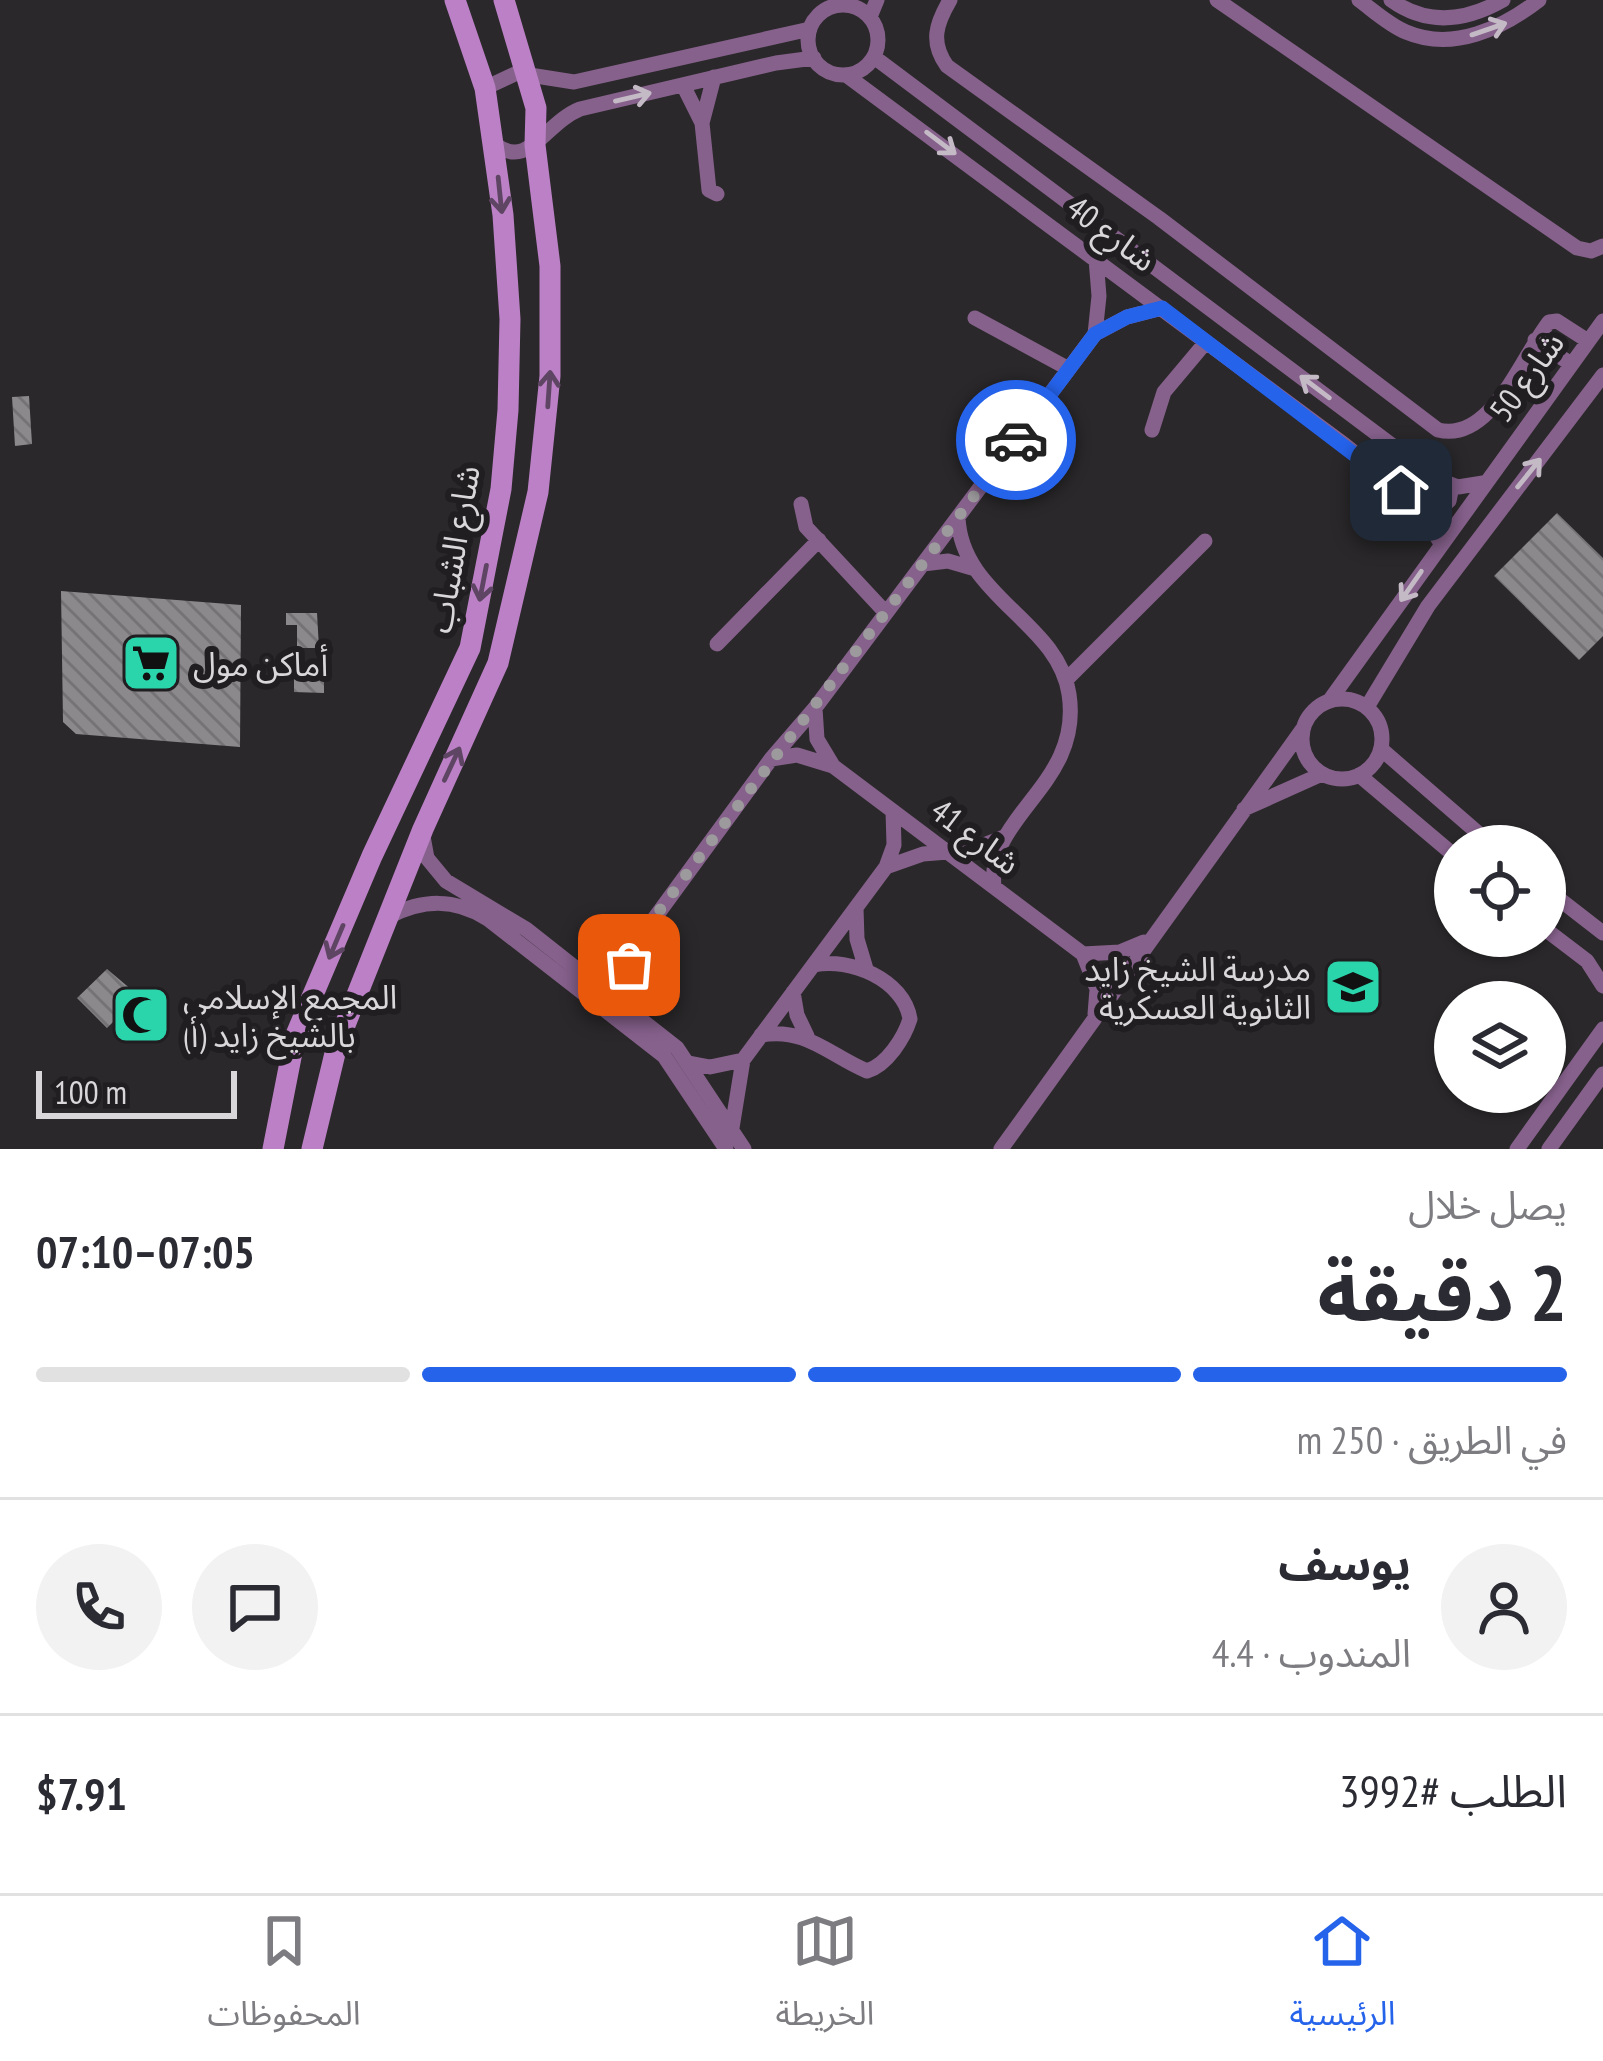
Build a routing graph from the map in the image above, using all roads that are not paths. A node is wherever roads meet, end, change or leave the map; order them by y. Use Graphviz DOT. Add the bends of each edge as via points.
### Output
graph roads {
  1 [pos="455,0"];
  2 [pos="504,0"];
  3 [pos="877,0"];
  4 [pos="950,0"];
  5 [pos="1359,0"];
  6 [pos="1391,0"];
  7 [pos="1503,0"];
  8 [pos="1539,0"];
  9 [pos="846,2"];
  10 [pos="1224,2"];
  11 [pos="870,17"];
  12 [pos="1450,19"];
  13 [pos="810,29"];
  14 [pos="1451,38"];
  15 [pos="874,57"];
  16 [pos="814,58"];
  17 [pos="526,73"];
  18 [pos="846,74"];
  19 [pos="714,77"];
  20 [pos="574,82"];
  21 [pos="682,85"];
  22 [pos="484,88"];
  23 [pos="580,110"];
  24 [pos="702,123"];
  25 [pos="495,144"];
  26 [pos="535,145"];
  27 [pos="717,194"];
  28 [pos="1603,246"];
  29 [pos="1096,259"];
  30 [pos="1162,308"];
  31 [pos="975,318"];
  32 [pos="1603,321"];
  33 [pos="1095,334"];
  34 [pos="1535,340"];
  35 [pos="1588,341"];
  36 [pos="1206,342"];
  37 [pos="1571,364"];
  38 [pos="1069,368"];
  39 [pos="1603,375"];
  40 [pos="1531,422"];
  41 [pos="1152,430"];
  42 [pos="1556,439"];
  43 [pos="1483,483"];
  44 [pos="1452,486"];
  45 [pos="501,490"];
  46 [pos="538,492"];
  47 [pos="801,504"];
  48 [pos="1425,515"];
  49 [pos="958,517"];
  50 [pos="819,540"];
  51 [pos="1205,541"];
  52 [pos="1441,543"];
  53 [pos="923,564"];
  54 [pos="972,568"];
  55 [pos="886,613"];
  56 [pos="717,644"];
  57 [pos="1066,680"];
  58 [pos="1330,700"];
  59 [pos="1367,707"];
  60 [pos="815,708"];
  61 [pos="1302,730"];
  62 [pos="1381,749"];
  63 [pos="771,759"];
  64 [pos="833,766"];
  65 [pos="1322,774"];
  66 [pos="1359,775"];
  67 [pos="1241,810"];
  68 [pos="892,811"];
  69 [pos="1469,825"];
  70 [pos="423,829"];
  71 [pos="1004,838"];
  72 [pos="1434,838"];
  73 [pos="951,855"];
  74 [pos="886,867"];
  75 [pos="994,887"];
  76 [pos="1566,905"];
  77 [pos="856,907"];
  78 [pos="388,917"];
  79 [pos="1603,934"];
  80 [pos="1152,937"];
  81 [pos="1566,944"];
  82 [pos="634,945"];
  83 [pos="1083,954"];
  84 [pos="814,964"];
  85 [pos="1598,968"];
  86 [pos="866,969"];
  87 [pos="583,972"];
  88 [pos="1603,986"];
  89 [pos="794,992"];
  90 [pos="626,1006"];
  91 [pos="1091,1022"];
  92 [pos="1603,1030"];
  93 [pos="761,1035"];
  94 [pos="807,1036"];
  95 [pos="295,1037"];
  96 [pos="337,1046"];
  97 [pos="743,1060"];
  98 [pos="688,1063"];
  99 [pos="1603,1074"];
  100 [pos="284,1090"];
  101 [pos="324,1096"];
  102 [pos="736,1145"];
  103 [pos="273,1149"];
  104 [pos="312,1149"];
  105 [pos="1001,1149"];
  106 [pos="1516,1149"];
  107 [pos="1549,1149"];
  1 -- 22 [label="street, شارع الشباب"];
  2 -- 17 [label="street, شارع الشباب"];
  3 -- 11 [label="street"];
  4 -- 34 [label="street" via="935,31 946,66 1438,430 1480,423"];
  5 -- 14 [label="street" via="1402,31"];
  6 -- 12 [label="street" via="1424,17"];
  7 -- 12 [label="street"];
  14 -- 8 [label="street, one-way" via="1500,27"];
  9 -- 11 [label="street"];
  9 -- 13 [label="street" via="823,11"];
  10 -- 28 [label="street" via="1577,248"];
  11 -- 15 [label="street"];
  12 -- 14 [label="street"];
  13 -- 16 [label="street"];
  13 -- 20 [label="street"];
  15 -- 18 [label="street"];
  44 -- 15 [label="street, شارع 40, one-way"];
  16 -- 18 [label="street"];
  16 -- 19 [label="street"];
  17 -- 20 [label="street"];
  17 -- 22 [label="street"];
  17 -- 26 [label="street, شارع الشباب"];
  18 -- 29 [label="street, شارع 40, one-way"];
  19 -- 21 [label="street"];
  19 -- 24 [label="street"];
  20 -- 23 [label="street"];
  23 -- 21 [label="street, one-way"];
  21 -- 24 [label="street"];
  22 -- 25 [label="street, شارع الشباب"];
  23 -- 26 [label="street"];
  24 -- 27 [label="street" via="709,190"];
  25 -- 26 [label="street" via="519,154"];
  25 -- 45 [label="street, شارع الشباب, one-way" via="510,319"];
  46 -- 26 [label="street, شارع الشباب, one-way" via="551,301"];
  29 -- 30 [label="street, شارع 40"];
  29 -- 33 [label="street"];
  30 -- 33 [label="street"];
  30 -- 36 [label="street, شارع 40"];
  31 -- 38 [label="street"];
  32 -- 35 [label="street, شارع 50"];
  33 -- 38 [label="street"];
  34 -- 35 [label="street" via="1557,321"];
  34 -- 37 [label="street"];
  35 -- 37 [label="street, شارع 50"];
  36 -- 41 [label="street" via="1164,392"];
  36 -- 48 [label="street, شارع 40"];
  37 -- 40 [label="street, شارع 50"];
  38 -- 49 [label="street"];
  39 -- 42 [label="street, شارع 50"];
  40 -- 42 [label="street"];
  40 -- 43 [label="street, شارع 50"];
  59 -- 42 [label="street, شارع 50, one-way" via="1429,606"];
  43 -- 44 [label="street"];
  43 -- 52 [label="street, شارع 50"];
  44 -- 48 [label="street" via="1449,501"];
  45 -- 46 [label="street" via="520,480"];
  45 -- 95 [label="street, شارع الشباب, one-way" via="470,648"];
  70 -- 46 [label="street, شارع الشباب, one-way" via="498,663"];
  47 -- 50 [label="street"];
  48 -- 52 [label="street, شارع 40"];
  49 -- 53 [label="street"];
  49 -- 54 [label="street"];
  50 -- 55 [label="street"];
  50 -- 56 [label="street"];
  51 -- 57 [label="street"];
  52 -- 58 [label="street, شارع 50, one-way"];
  53 -- 54 [label="street"];
  53 -- 55 [label="street"];
  54 -- 57 [label="street"];
  55 -- 60 [label="street"];
  57 -- 71 [label="street" via="1071,714 1063,754"];
  58 -- 59 [label="street"];
  58 -- 61 [label="street"];
  59 -- 62 [label="street" via="1381,730"];
  60 -- 63 [label="street"];
  60 -- 64 [label="street" via="817,739"];
  61 -- 65 [label="street" via="1303,750"];
  61 -- 67 [label="street"];
  62 -- 66 [label="street"];
  62 -- 69 [label="street"];
  63 -- 64 [label="street, شارع 41" via="796,755"];
  63 -- 82 [label="street"];
  64 -- 68 [label="street, شارع 41"];
  65 -- 66 [label="street"];
  65 -- 67 [label="street"];
  66 -- 72 [label="street"];
  67 -- 80 [label="street"];
  68 -- 73 [label="street, شارع 41"];
  68 -- 74 [label="street"];
  70 -- 78 [label="street, شارع الشباب"];
  70 -- 87 [label="street" via="427,858 446,881"];
  71 -- 73 [label="street"];
  71 -- 75 [label="street"];
  73 -- 74 [label="street" via="922,854"];
  73 -- 75 [label="street, شارع 41"];
  74 -- 77 [label="street"];
  75 -- 83 [label="street, شارع 41"];
  76 -- 79 [label="street"];
  77 -- 84 [label="street"];
  77 -- 86 [label="street"];
  78 -- 96 [label="street, شارع الشباب"];
  78 -- 102 [label="street" via="447,903 488,920 655,1048"];
  80 -- 83 [label="street" via="1120,952"];
  80 -- 91 [label="street"];
  81 -- 85 [label="street"];
  82 -- 87 [label="street"];
  82 -- 90 [label="street"];
  83 -- 91 [label="street" via="1096,988"];
  84 -- 86 [label="street"];
  84 -- 89 [label="street"];
  85 -- 88 [label="street"];
  86 -- 94 [label="street" via="909,1011 908,1028 878,1068 862,1069"];
  87 -- 90 [label="street"];
  89 -- 93 [label="street"];
  89 -- 94 [label="street"];
  90 -- 98 [label="street"];
  91 -- 105 [label="street"];
  92 -- 106 [label="street"];
  93 -- 94 [label="street"];
  93 -- 97 [label="street"];
  95 -- 96 [label="street" via="308,1053"];
  95 -- 100 [label="street, شارع الشباب"];
  96 -- 101 [label="street, شارع الشباب"];
  97 -- 98 [label="street"];
  97 -- 102 [label="street"];
  98 -- 102 [label="street"];
  99 -- 107 [label="street"];
  100 -- 101 [label="street"];
  100 -- 103 [label="street, شارع الشباب"];
  101 -- 104 [label="street, شارع الشباب"];
}
